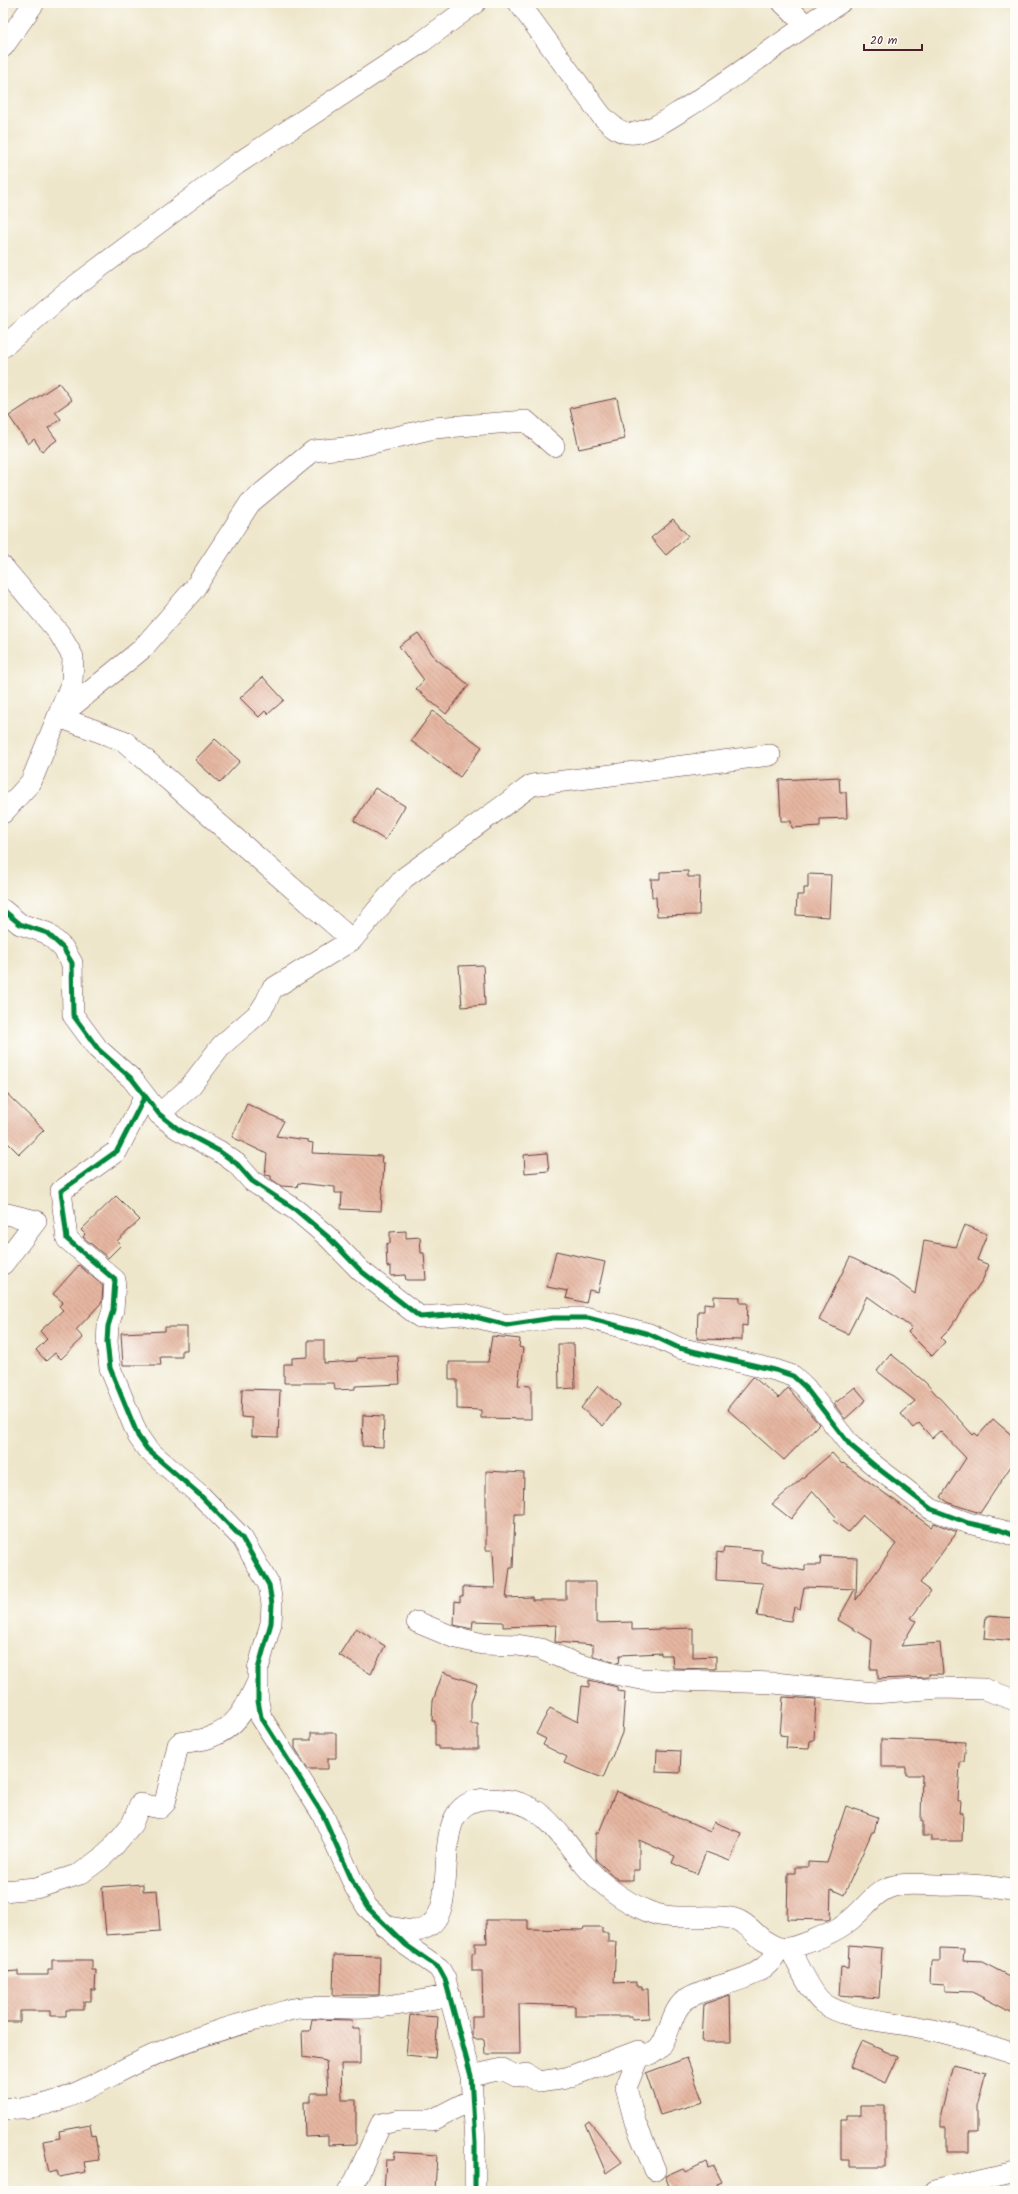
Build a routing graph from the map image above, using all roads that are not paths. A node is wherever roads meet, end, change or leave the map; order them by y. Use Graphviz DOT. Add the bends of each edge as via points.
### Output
graph roads {
  1 [pos="34,3"];
  2 [pos="475,3"];
  3 [pos="519,3"];
  4 [pos="783,3"];
  5 [pos="840,3"];
  6 [pos="806,25"];
  7 [pos="3,47"];
  8 [pos="3,347"];
  9 [pos="554,446"];
  10 [pos="3,567"];
  11 [pos="59,717"];
  12 [pos="770,755"];
  13 [pos="3,813"];
  14 [pos="3,910"];
  15 [pos="352,940"];
  16 [pos="145,1096"];
  17 [pos="159,1114"];
  18 [pos="3,1213"];
  19 [pos="36,1221"];
  20 [pos="3,1228"];
  21 [pos="3,1264"];
  22 [pos="1015,1536"];
  23 [pos="417,1622"];
  24 [pos="257,1683"];
  25 [pos="1015,1700"];
  26 [pos="1015,1890"];
  27 [pos="3,1891"];
  28 [pos="384,1926"];
  29 [pos="785,1948"];
  30 [pos="450,1995"];
  31 [pos="1015,2054"];
  32 [pos="639,2055"];
  33 [pos="471,2076"];
  34 [pos="473,2100"];
  35 [pos="3,2108"];
  36 [pos="655,2170"];
  37 [pos="1015,2172"];
  38 [pos="348,2191"];
  39 [pos="475,2191"];
  40 [pos="934,2191"];
  1 -- 7 [label="street"];
  2 -- 8 [label="street" via="422,42 237,164 63,295"];
  3 -- 6 [label="street" via="601,115 616,130 633,134 650,128 725,84"];
  4 -- 6 [label="street"];
  5 -- 6 [label="street"];
  9 -- 11 [label="street" via="526,421 434,428 355,447 313,451 250,503 194,589 142,649"];
  10 -- 11 [label="street" via="59,633 73,657 72,682"];
  11 -- 13 [label="street" via="31,782"];
  11 -- 15 [label="street" via="124,741"];
  12 -- 15 [label="street" via="532,784 404,878"];
  14 -- 16 [label="street" via="20,924 47,933 63,948 72,963 73,1015 98,1049 132,1078"];
  15 -- 17 [label="street" via="272,989 258,1013 222,1045 189,1088"];
  16 -- 17 [label="street"];
  16 -- 24 [label="street" via="117,1151 60,1191 67,1239 115,1280 113,1310 107,1337 110,1368 138,1436 147,1449 200,1495 242,1538 269,1585 271,1623 258,1669"];
  17 -- 22 [label="street" via="178,1129 237,1164 252,1181 296,1210 328,1237 361,1271 420,1317 464,1314 507,1325 553,1318 588,1318 649,1334 679,1348 793,1376 805,1387 850,1445 925,1505 968,1523"];
  18 -- 19 [label="street"];
  19 -- 20 [label="street"];
  19 -- 21 [label="street"];
  23 -- 25 [label="street" via="453,1637 483,1644 541,1649 574,1663 641,1679 774,1683 874,1693 940,1688 984,1689"];
  24 -- 27 [label="street" via="237,1721 207,1738 180,1742 165,1803 160,1808 140,1804 132,1824 100,1859 80,1874 44,1886"];
  24 -- 28 [label="street" via="261,1717 323,1815 355,1887 367,1907"];
  26 -- 29 [label="street" via="972,1885 898,1885 882,1890 846,1924"];
  28 -- 29 [label="street" via="418,1931 435,1920 445,1889 448,1841 456,1816 466,1804 487,1799 529,1806 551,1822 601,1883 647,1911 669,1916 733,1918 746,1924 764,1940"];
  28 -- 30 [label="street" via="439,1968"];
  29 -- 31 [label="street" via="823,2003 851,2016 918,2027"];
  29 -- 32 [label="street" via="756,1973 687,1998 671,2017 662,2045 655,2054"];
  30 -- 33 [label="street"];
  30 -- 35 [label="street" via="419,2002 365,2008 322,2006 293,2009 199,2036 50,2105 21,2110"];
  32 -- 33 [label="street" via="638,2051 566,2078 539,2082 526,2074 516,2076 502,2069"];
  32 -- 36 [label="street" via="626,2088 635,2122"];
  33 -- 34 [label="street"];
  34 -- 38 [label="street" via="432,2120 400,2120 381,2124"];
  34 -- 39 [label="street"];
  37 -- 40 [label="street"];
}
